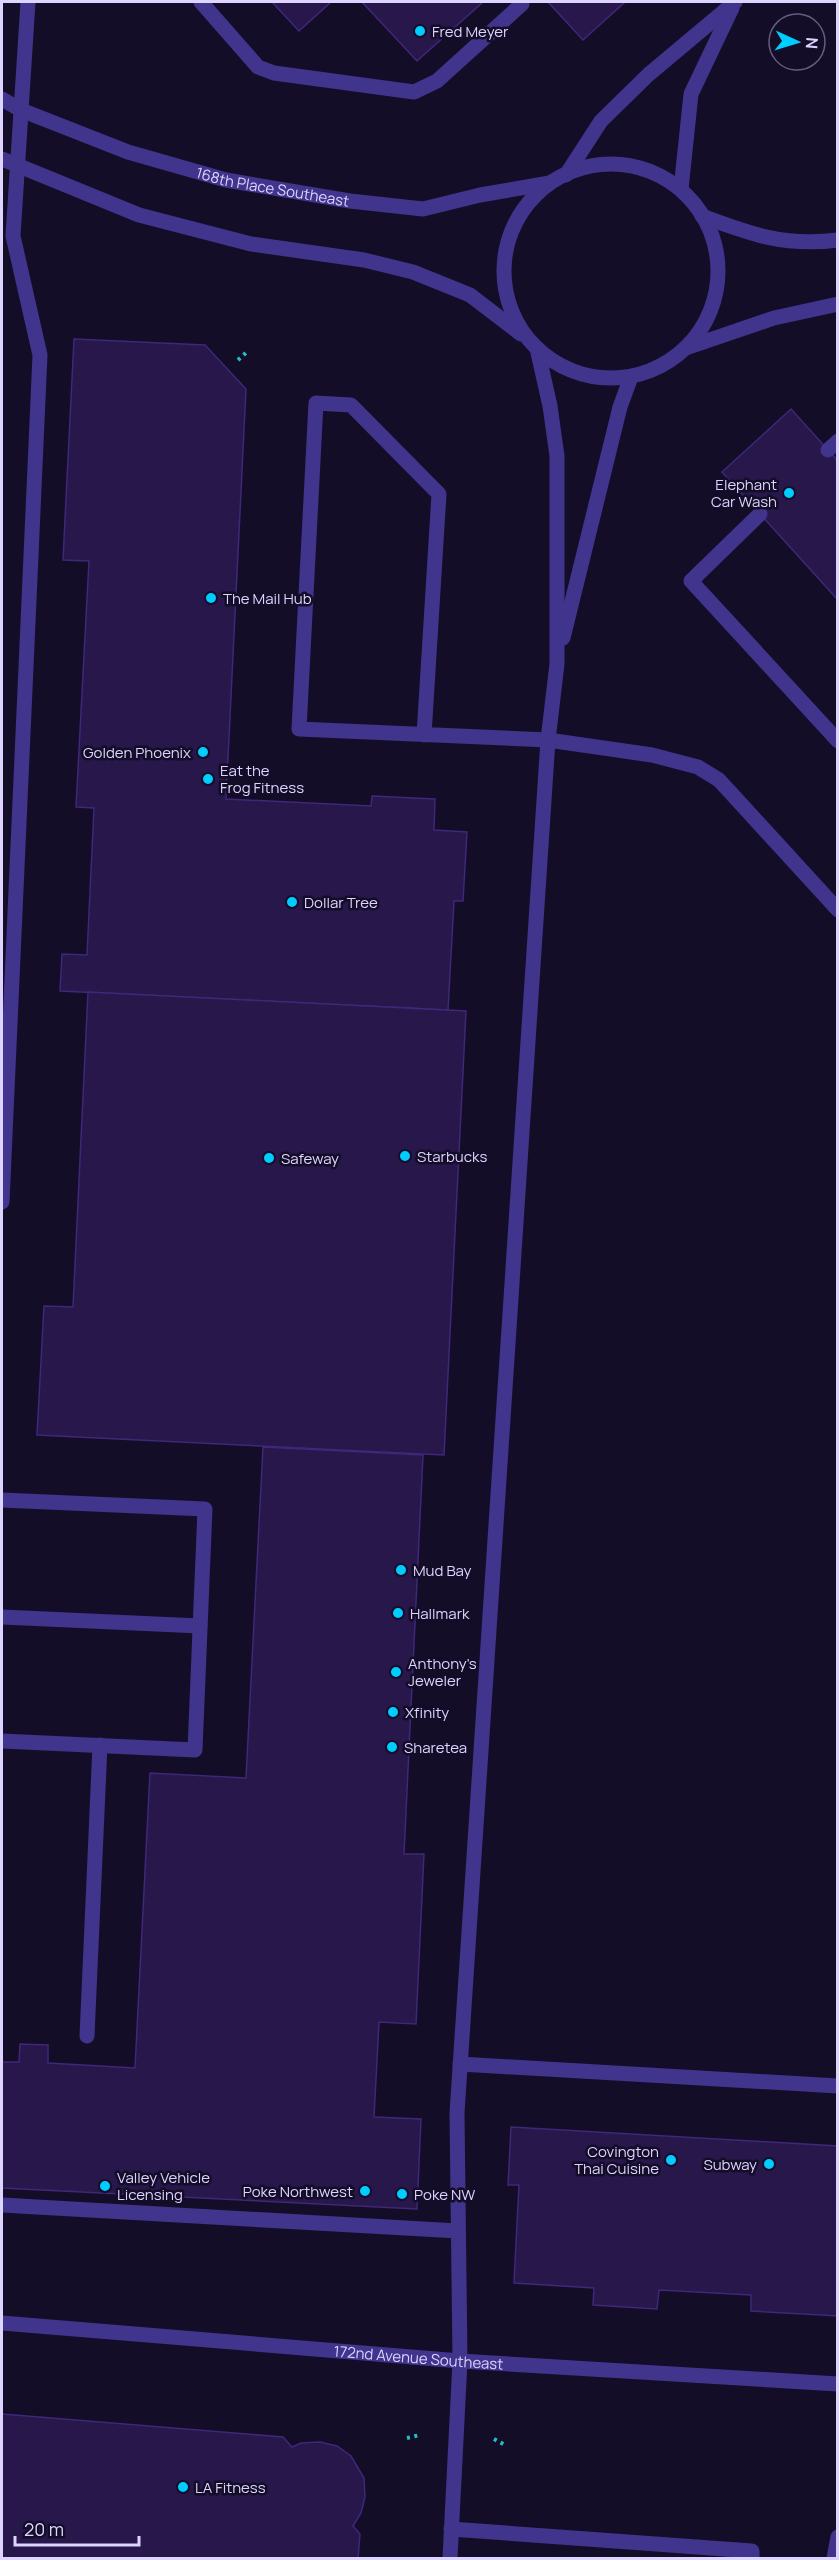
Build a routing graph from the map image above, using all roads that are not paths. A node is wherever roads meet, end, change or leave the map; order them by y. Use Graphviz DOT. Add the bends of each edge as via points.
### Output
graph roads {
  1 [pos="28,2"];
  2 [pos="201,2"];
  3 [pos="735,2"];
  4 [pos="522,4"];
  5 [pos="2,99"];
  6 [pos="21,110"];
  7 [pos="2,159"];
  8 [pos="17,166"];
  9 [pos="561,179"];
  10 [pos="681,189"];
  11 [pos="702,216"];
  12 [pos="837,240"];
  13 [pos="837,304"];
  14 [pos="531,343"];
  15 [pos="686,348"];
  16 [pos="631,377"];
  17 [pos="760,514"];
  18 [pos="556,664"];
  19 [pos="424,735"];
  20 [pos="548,740"];
  21 [pos="837,741"];
  22 [pos="837,910"];
  23 [pos="2,1202"];
  24 [pos="2,1500"];
  25 [pos="2,1617"];
  26 [pos="200,1626"];
  27 [pos="2,1741"];
  28 [pos="100,1745"];
  29 [pos="87,2036"];
  30 [pos="460,2064"];
  31 [pos="837,2086"];
  32 [pos="2,2205"];
  33 [pos="458,2231"];
  34 [pos="2,2323"];
  35 [pos="460,2361"];
  36 [pos="837,2384"];
  37 [pos="451,2529"];
  38 [pos="837,2537"];
  39 [pos="450,2559"];
  40 [pos="752,2559"];
  41 [pos="834,2559"];
  1 -- 6 [label="street"];
  2 -- 4 [label="street" via="258,67 274,73 414,92 437,81"];
  3 -- 9 [label="street" via="648,75 602,121"];
  3 -- 10 [label="street" via="691,94"];
  5 -- 6 [label="street, 168th Place Southeast"];
  6 -- 8 [label="street"];
  6 -- 9 [label="street, 168th Place Southeast" via="128,152 226,180 350,201 423,209"];
  7 -- 8 [label="street"];
  8 -- 14 [label="street" via="138,216 251,244 364,260 413,272 470,295"];
  8 -- 23 [label="street" via="13,236 40,355"];
  9 -- 10 [label="street" via="589,167 614,164 660,175"];
  9 -- 14 [label="street" via="541,190 521,212 508,238 503,273 509,307"];
  10 -- 11 [label="street"];
  11 -- 12 [label="street" via="751,235 808,244"];
  11 -- 15 [label="street" via="716,249 717,285 706,319"];
  13 -- 15 [label="street" via="774,318"];
  14 -- 16 [label="street" via="547,358 573,372 602,378"];
  14 -- 18 [label="street" via="550,406 557,456"];
  15 -- 16 [label="street" via="660,366"];
  16 -- 18 [label="street" via="606,459"];
  17 -- 21 [label="street" via="691,581"];
  18 -- 20 [label="street"];
  19 -- 19 [label="street" via="299,729 316,403 351,405 439,494"];
  19 -- 20 [label="street"];
  20 -- 22 [label="street" via="652,755 698,767 719,780"];
  20 -- 30 [label="street"];
  24 -- 26 [label="street" via="205,1509"];
  25 -- 26 [label="street"];
  26 -- 28 [label="street" via="195,1750"];
  27 -- 28 [label="street"];
  28 -- 29 [label="street"];
  30 -- 31 [label="street"];
  30 -- 33 [label="street"];
  32 -- 33 [label="street"];
  33 -- 35 [label="street"];
  34 -- 35 [label="street, 172nd Avenue Southeast"];
  35 -- 36 [label="street, 172nd Avenue Southeast"];
  35 -- 37 [label="street"];
  37 -- 39 [label="street"];
  37 -- 40 [label="street" via="752,2551"];
  38 -- 41 [label="street"];
}
